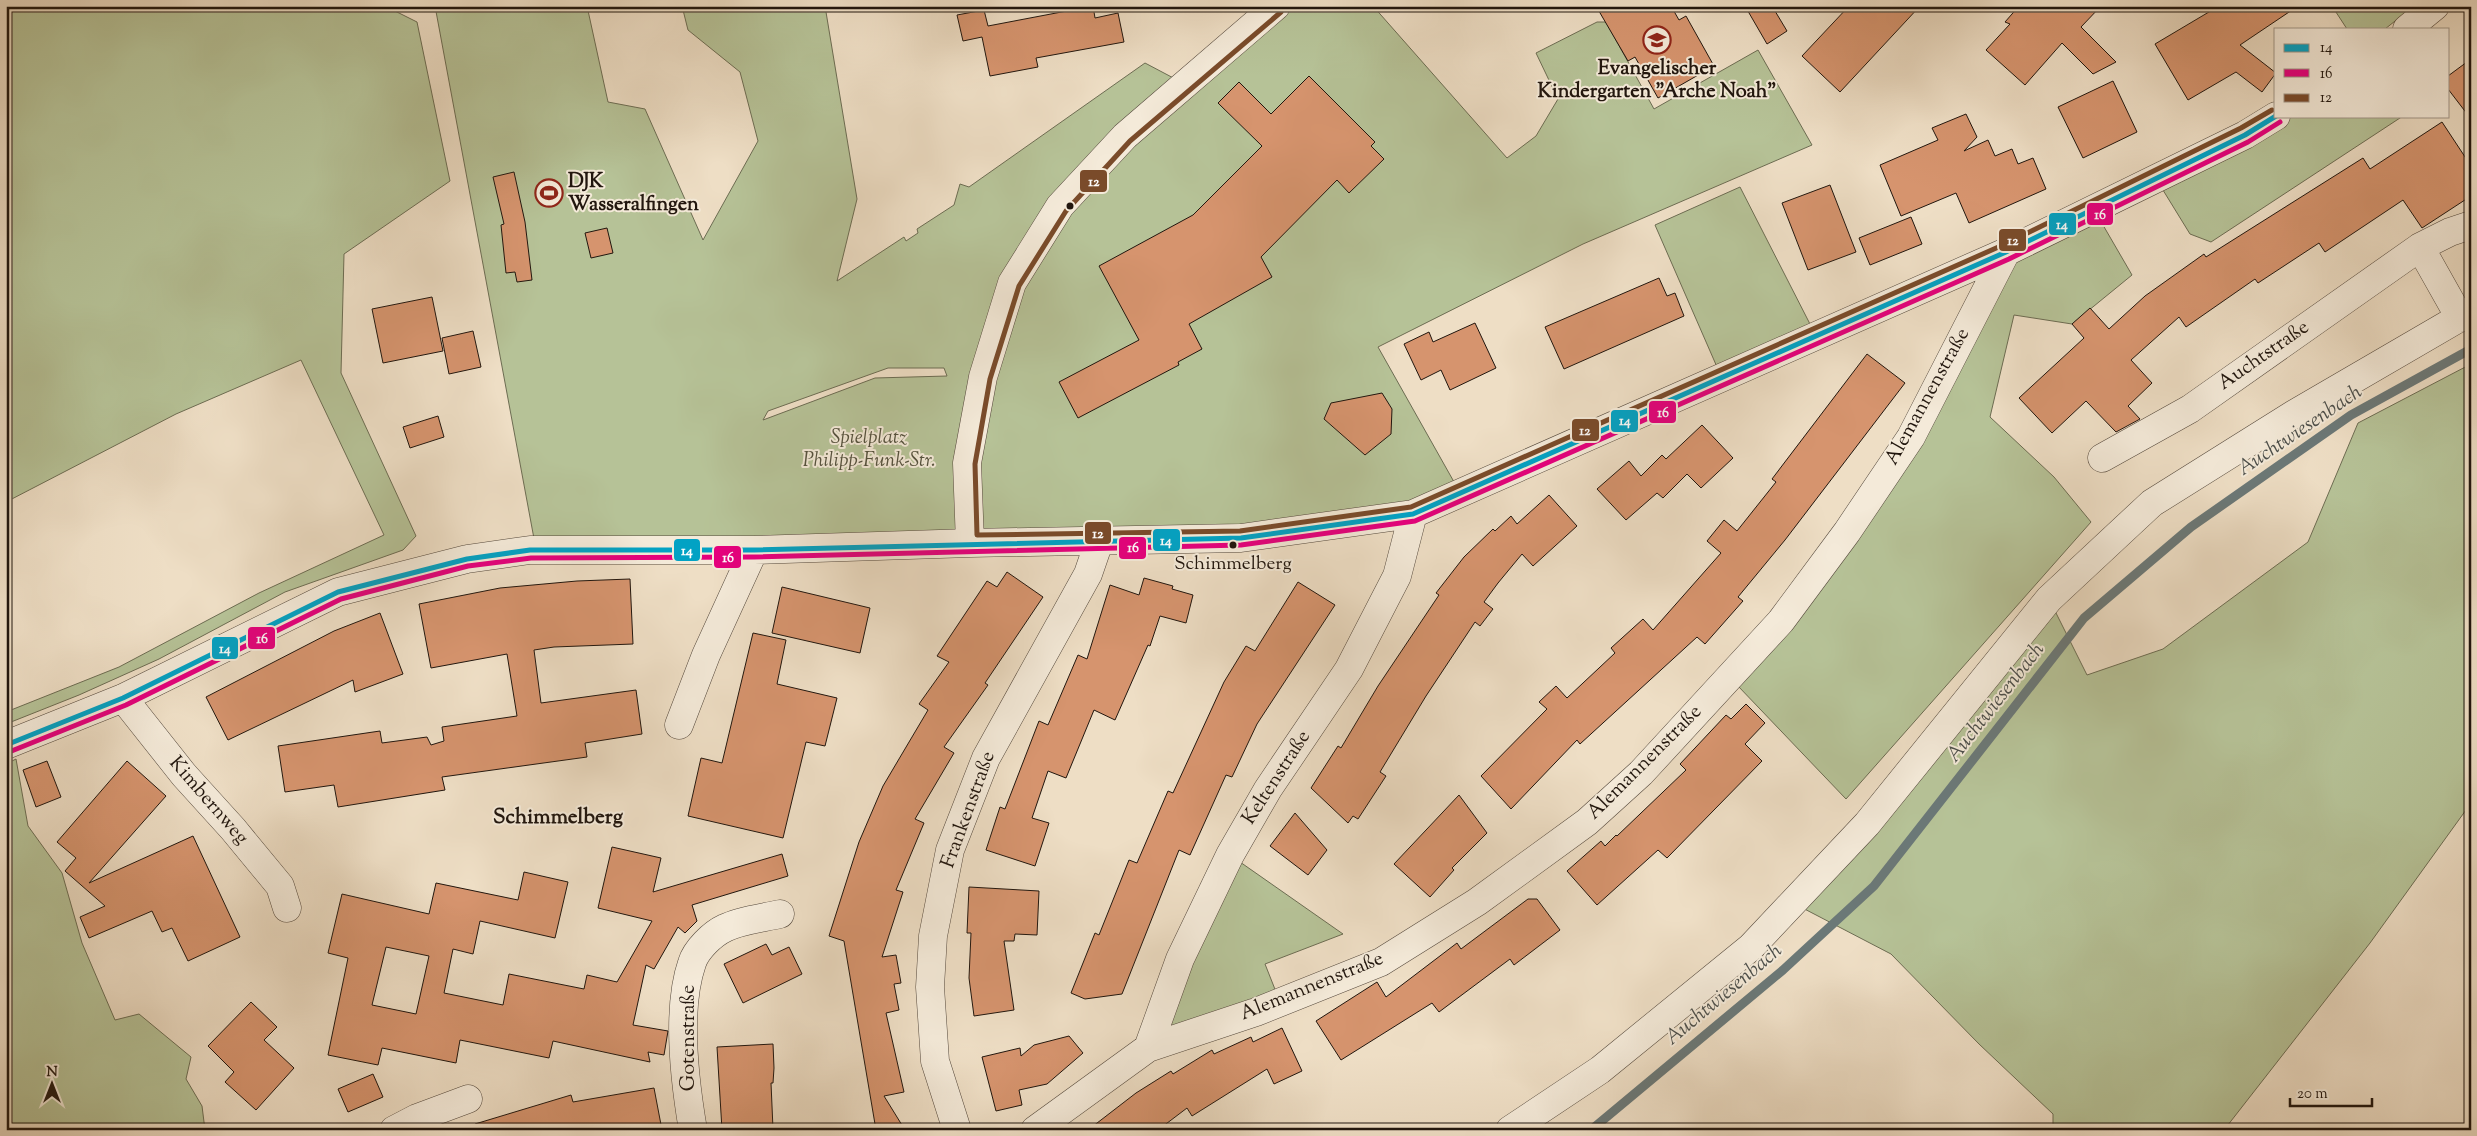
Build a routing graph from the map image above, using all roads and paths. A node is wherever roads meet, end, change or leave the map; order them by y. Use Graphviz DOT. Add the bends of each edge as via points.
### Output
graph roads {
  1 [pos="1276,6"];
  2 [pos="2434,6"];
  3 [pos="2408,28"];
  4 [pos="2274,117"];
  5 [pos="2471,225"];
  6 [pos="2420,247"];
  7 [pos="2006,252"];
  8 [pos="2465,314"];
  9 [pos="2102,458"];
  10 [pos="1413,514"];
  11 [pos="1099,542"];
  12 [pos="970,543"];
  13 [pos="754,550"];
  14 [pos="122,698"];
  15 [pos="679,725"];
  16 [pos="6,745"];
  17 [pos="287,908"];
  18 [pos="780,914"];
  19 [pos="1148,1048"];
  20 [pos="468,1099"];
  21 [pos="394,1130"];
  22 [pos="693,1130"];
  23 [pos="957,1130"];
  24 [pos="1035,1130"];
  25 [pos="1510,1130"];
  1 -- 12 [label="street" via="1125,136 1060,206 1012,283 983,377 967,463"];
  2 -- 3 [label="street"];
  4 -- 7 [label="street"];
  5 -- 6 [label="street, Auchtstraße"];
  6 -- 8 [label="street"];
  6 -- 9 [label="street, Auchtstraße" via="2190,409"];
  7 -- 10 [label="street"];
  7 -- 19 [label="street, Alemannenstraße" via="1911,437 1847,532 1781,621 1641,773 1572,833 1477,902 1381,962 1256,1012"];
  8 -- 25 [label="street" via="2294,414 2152,503 2049,598 1867,824 1751,947 1600,1070"];
  10 -- 11 [label="street" via="1241,538"];
  10 -- 19 [label="street, Keltenstraße" via="1398,576 1349,669 1268,789 1230,855 1180,959"];
  11 -- 12 [label="street"];
  11 -- 23 [label="street, Frankenstraße" via="1088,574 986,758 950,850 933,936 930,987 936,1061"];
  12 -- 13 [label="street"];
  13 -- 14 [label="street" via="530,550 467,559 338,592"];
  13 -- 15 [label="street" via="706,655"];
  14 -- 16 [label="street"];
  14 -- 17 [label="street, Kimbernweg" via="280,886"];
  18 -- 22 [label="street, Gotenstraße" via="725,928 703,944 692,962 686,989 684,1075"];
  19 -- 24 [label="street, Alemannenstraße"];
  20 -- 21 [label="street" via="416,1118"];
}
